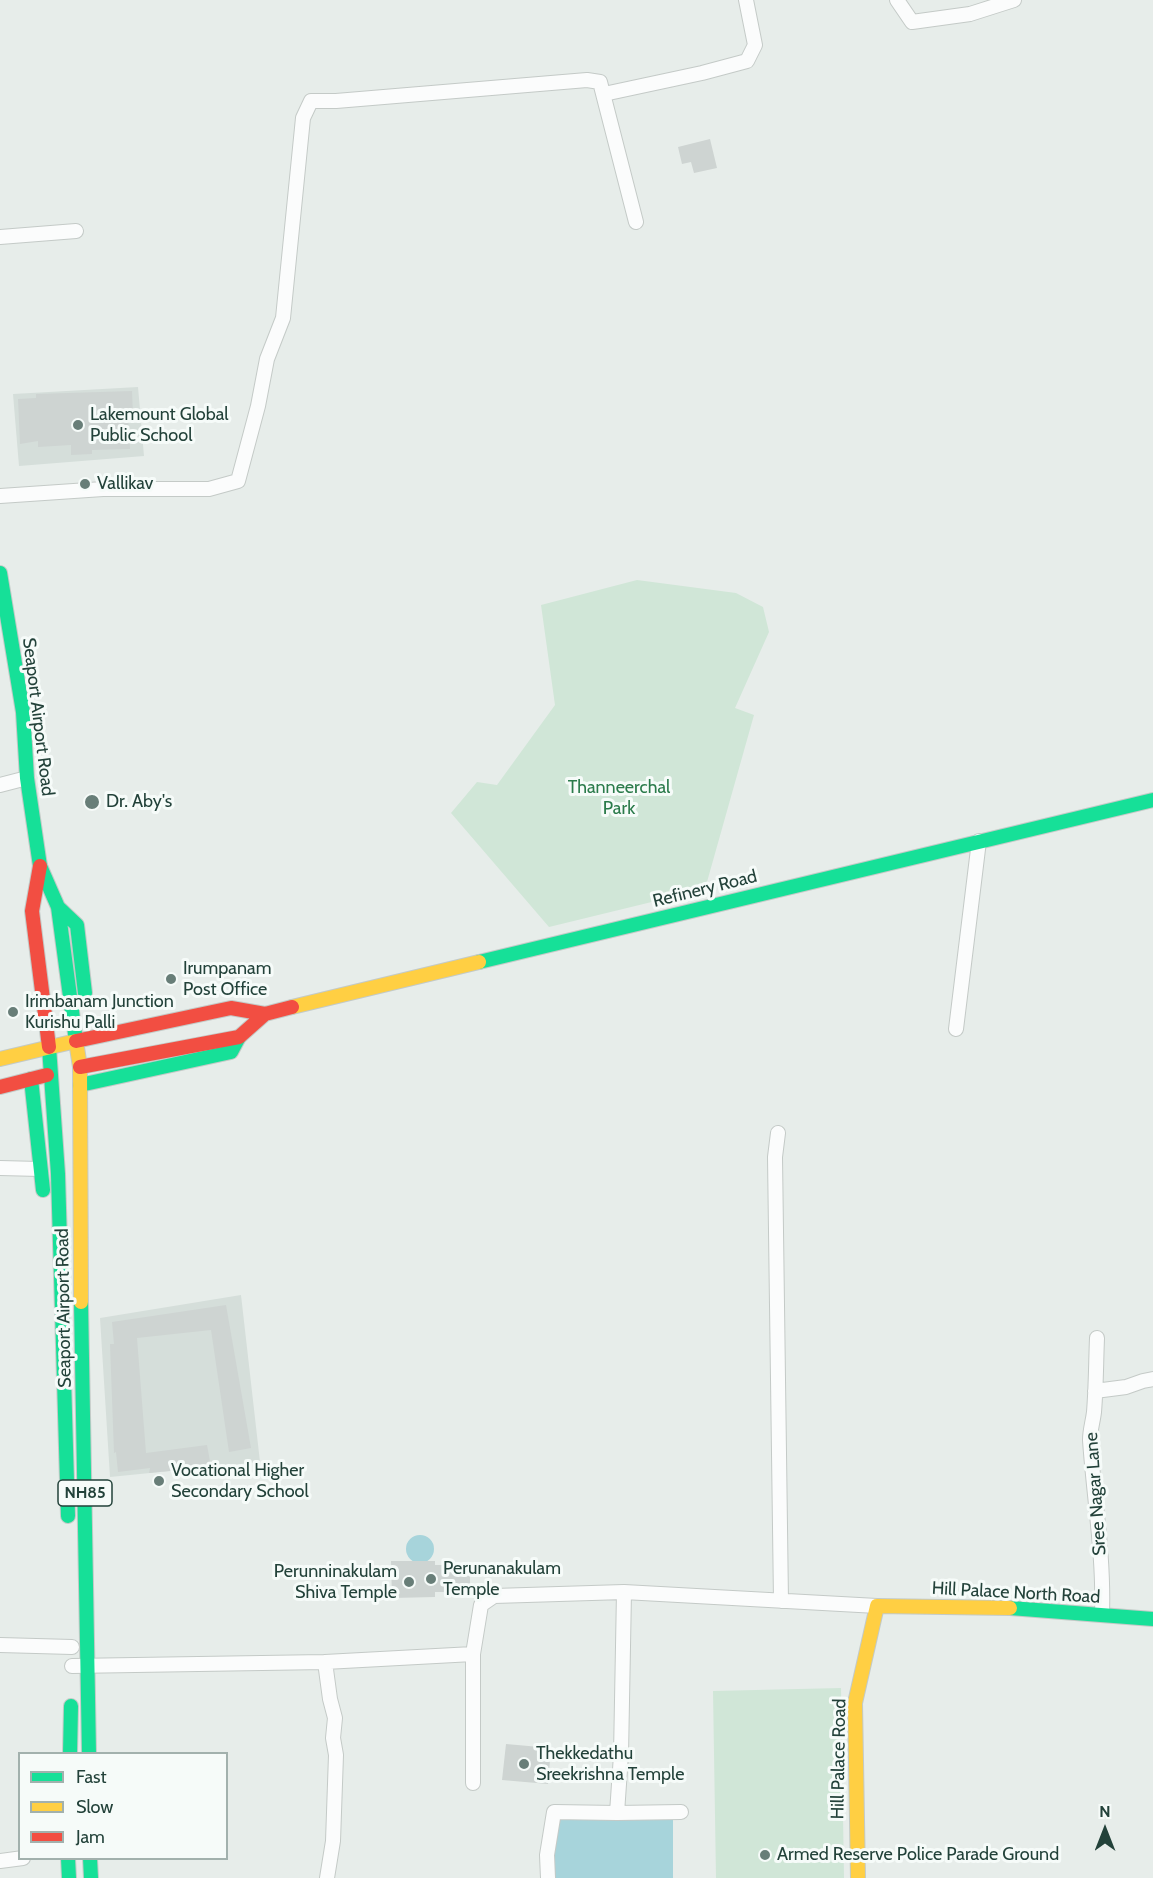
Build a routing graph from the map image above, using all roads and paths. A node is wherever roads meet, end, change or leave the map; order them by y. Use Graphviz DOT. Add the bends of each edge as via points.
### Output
graph roads {
  1 [pos="746,0"];
  2 [pos="897,0"];
  3 [pos="1014,0"];
  4 [pos="604,94"];
  5 [pos="636,222"];
  6 [pos="76,231"];
  7 [pos="0,237"];
  8 [pos="0,496"];
  9 [pos="0,573"];
  10 [pos="27,778"];
  11 [pos="0,785"];
  12 [pos="1153,800"];
  13 [pos="980,841"];
  14 [pos="40,866"];
  15 [pos="58,907"];
  16 [pos="86,1004"];
  17 [pos="265,1014"];
  18 [pos="956,1029"];
  19 [pos="85,1036"];
  20 [pos="239,1037"];
  21 [pos="49,1047"];
  22 [pos="0,1059"];
  23 [pos="66,1070"];
  24 [pos="32,1079"];
  25 [pos="80,1085"];
  26 [pos="0,1087"];
  27 [pos="778,1133"];
  28 [pos="0,1168"];
  29 [pos="40,1169"];
  30 [pos="60,1232"];
  31 [pos="1098,1338"];
  32 [pos="1153,1379"];
  33 [pos="1095,1391"];
  34 [pos="68,1533"];
  35 [pos="624,1592"];
  36 [pos="781,1600"];
  37 [pos="877,1606"];
  38 [pos="1102,1614"];
  39 [pos="1153,1619"];
  40 [pos="72,1642"];
  41 [pos="0,1645"];
  42 [pos="473,1654"];
  43 [pos="325,1662"];
  44 [pos="88,1666"];
  45 [pos="72,1677"];
  46 [pos="70,1752"];
  47 [pos="89,1752"];
  48 [pos="473,1784"];
  49 [pos="681,1812"];
  50 [pos="617,1813"];
  51 [pos="18,1859"];
  52 [pos="68,1860"];
  53 [pos="90,1860"];
  54 [pos="0,1861"];
  55 [pos="69,1878"];
  56 [pos="91,1878"];
  57 [pos="327,1878"];
  58 [pos="548,1878"];
  59 [pos="858,1878"];
  1 -- 4 [label="street" via="755,45 747,61"];
  2 -- 3 [label="street" via="912,22 970,14"];
  4 -- 5 [label="street"];
  4 -- 8 [label="street" via="600,82 587,80 311,101 303,118 283,318 267,359 238,481 209,489 104,489"];
  6 -- 7 [label="street"];
  9 -- 10 [label="main road, Seaport Airport Road" via="22,712"];
  10 -- 11 [label="street"];
  10 -- 14 [label="main road, Seaport Airport Road"];
  12 -- 13 [label="main road, Refinery Road"];
  13 -- 17 [label="main road, Refinery Road"];
  13 -- 18 [label="street"];
  14 -- 15 [label="main road, Seaport Airport Road"];
  14 -- 21 [label="main road, Seaport Airport Road" via="32,911 42,1032"];
  15 -- 16 [label="main road" via="77,925"];
  15 -- 19 [label="main road, Seaport Airport Road"];
  17 -- 19 [label="main road, Refinery Road" via="231,1008"];
  17 -- 20 [label="main road, Refinery Road"];
  19 -- 21 [label="main road, Refinery Road"];
  19 -- 23 [label="main road, Seaport Airport Road / NH85"];
  20 -- 23 [label="main road"];
  20 -- 25 [label="main road, Refinery Road" via="231,1052"];
  21 -- 22 [label="main road, Refinery Road"];
  21 -- 23 [label="main road, Seaport Airport Road / NH85"];
  23 -- 24 [label="main road"];
  23 -- 25 [label="main road, Seaport Airport Road / NH85"];
  23 -- 30 [label="main road, Seaport Airport Road / NH85" via="58,1174"];
  24 -- 26 [label="main road"];
  24 -- 29 [label="main road"];
  25 -- 44 [label="main road, Seaport Airport Road / NH85"];
  27 -- 36 [label="street" via="775,1157"];
  28 -- 29 [label="street"];
  29 -- 30 [label="main road" via="42,1188"];
  30 -- 34 [label="main road, Seaport Airport Road / NH85"];
  31 -- 33 [label="street, Sree Nagar Lane"];
  32 -- 33 [label="street"];
  33 -- 38 [label="street, Sree Nagar Lane" via="1090,1437 1103,1581"];
  35 -- 36 [label="street"];
  35 -- 42 [label="street" via="494,1596 481,1605"];
  35 -- 50 [label="street"];
  36 -- 37 [label="street"];
  37 -- 38 [label="main road, Hill Palace North Road" via="1024,1608"];
  37 -- 59 [label="main road, Hill Palace Road" via="855,1703"];
  38 -- 39 [label="main road, Hill Palace North Road"];
  40 -- 41 [label="street"];
  40 -- 45 [label="main road"];
  42 -- 43 [label="street"];
  42 -- 48 [label="street"];
  43 -- 44 [label="street"];
  43 -- 57 [label="street" via="335,1718 336,1755 333,1841"];
  44 -- 45 [label="street"];
  44 -- 47 [label="main road, Seaport Airport Road / NH85"];
  45 -- 46 [label="main road"];
  49 -- 50 [label="street"];
  50 -- 58 [label="street" via="554,1812 547,1855"];
  51 -- 54 [label="street"];
  52 -- 55 [label="main road"];
  53 -- 56 [label="main road"];
}
